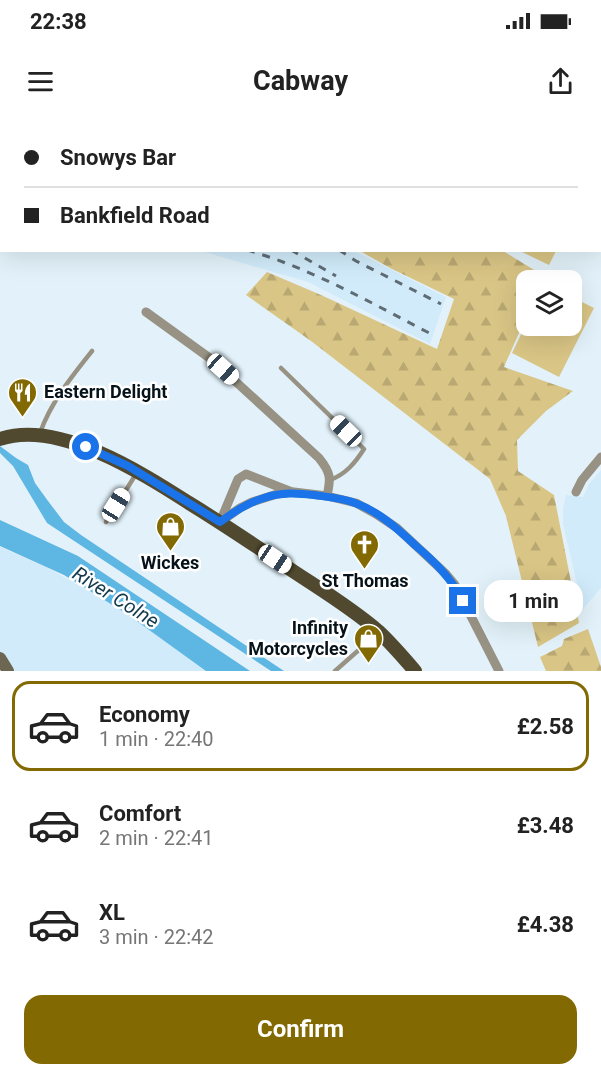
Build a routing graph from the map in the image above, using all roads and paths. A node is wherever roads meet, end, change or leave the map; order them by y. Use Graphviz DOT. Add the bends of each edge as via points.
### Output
graph roads {
  1 [pos="146,312"];
  2 [pos="92,351"];
  3 [pos="281,368"];
  4 [pos="39,435"];
  5 [pos="0,438"];
  6 [pos="601,457"];
  7 [pos="137,471"];
  8 [pos="330,480"];
  9 [pos="294,492"];
  10 [pos="576,492"];
  11 [pos="327,496"];
  12 [pos="106,522"];
  13 [pos="220,522"];
  14 [pos="379,632"];
  15 [pos="0,658"];
  16 [pos="8,671"];
  17 [pos="335,671"];
  18 [pos="415,671"];
  19 [pos="499,671"];
  1 -- 8 [label="street" via="235,380 319,458"];
  2 -- 4 [label="lane" via="56,400"];
  3 -- 8 [label="lane" via="364,449 342,476"];
  4 -- 5 [label="main road"];
  4 -- 7 [label="main road" via="86,447"];
  6 -- 10 [label="street"];
  7 -- 12 [label="lane"];
  7 -- 13 [label="main road"];
  8 -- 11 [label="street"];
  9 -- 11 [label="street"];
  9 -- 13 [label="street" via="252,502"];
  9 -- 13 [label="street" via="246,474 238,479"];
  11 -- 19 [label="street" via="356,503 376,514 397,528 444,573 455,585"];
  13 -- 14 [label="main road"];
  14 -- 17 [label="lane"];
  14 -- 18 [label="main road"];
  15 -- 16 [label="main road"];
}
